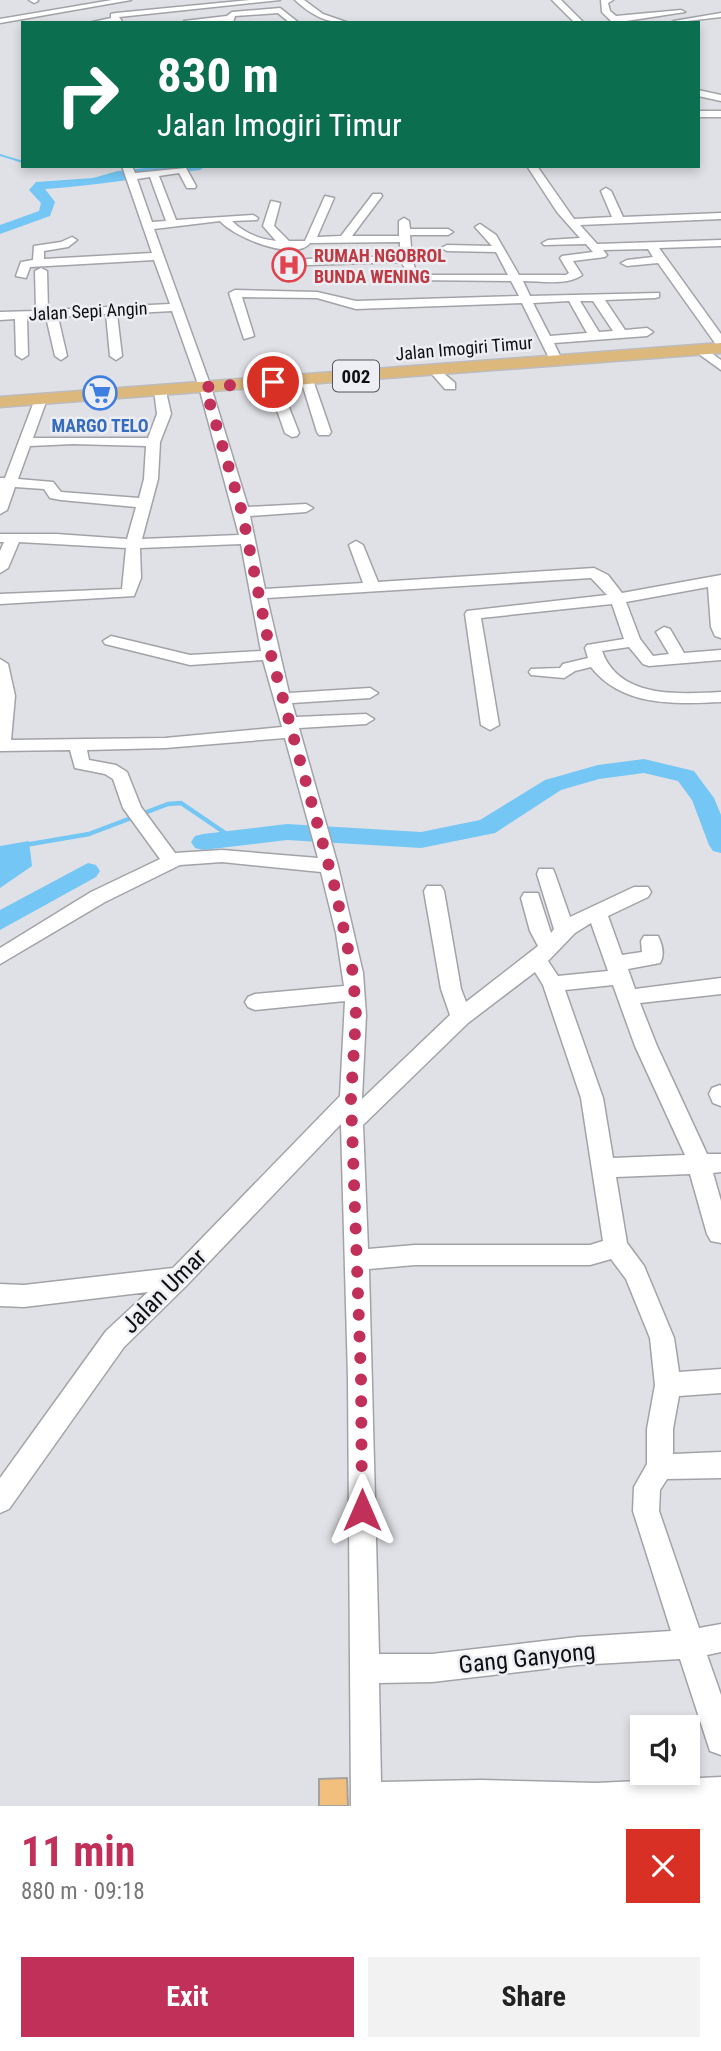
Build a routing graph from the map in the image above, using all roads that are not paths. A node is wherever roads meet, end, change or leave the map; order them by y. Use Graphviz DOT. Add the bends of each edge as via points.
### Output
graph roads {
  1 [pos="66,0"];
  2 [pos="127,0"];
  3 [pos="276,0"];
  4 [pos="299,0"];
  5 [pos="556,0"];
  6 [pos="609,0"];
  7 [pos="234,3"];
  8 [pos="665,3"];
  9 [pos="157,10"];
  10 [pos="720,10"];
  11 [pos="681,12"];
  12 [pos="72,13"];
  13 [pos="232,18"];
  14 [pos="695,20"];
  15 [pos="0,21"];
  16 [pos="118,21"];
  17 [pos="165,21"];
  18 [pos="188,21"];
  19 [pos="293,21"];
  20 [pos="338,21"];
  21 [pos="578,21"];
  22 [pos="616,21"];
  23 [pos="688,21"];
  24 [pos="700,93"];
  25 [pos="718,97"];
  26 [pos="700,114"];
  27 [pos="720,114"];
  28 [pos="533,168"];
  29 [pos="130,173"];
  30 [pos="152,174"];
  31 [pos="191,186"];
  32 [pos="606,191"];
  33 [pos="377,197"];
  34 [pos="329,198"];
  35 [pos="275,203"];
  36 [pos="721,216"];
  37 [pos="223,218"];
  38 [pos="253,218"];
  39 [pos="604,220"];
  40 [pos="619,220"];
  41 [pos="571,222"];
  42 [pos="172,223"];
  43 [pos="148,226"];
  44 [pos="480,227"];
  45 [pos="403,230"];
  46 [pos="448,232"];
  47 [pos="72,240"];
  48 [pos="345,240"];
  49 [pos="307,242"];
  50 [pos="548,243"];
  51 [pos="721,243"];
  52 [pos="285,244"];
  53 [pos="591,244"];
  54 [pos="650,244"];
  55 [pos="631,245"];
  56 [pos="447,248"];
  57 [pos="496,249"];
  58 [pos="159,256"];
  59 [pos="406,259"];
  60 [pos="662,259"];
  61 [pos="307,262"];
  62 [pos="627,263"];
  63 [pos="40,267"];
  64 [pos="22,276"];
  65 [pos="474,276"];
  66 [pos="514,276"];
  67 [pos="413,278"];
  68 [pos="477,292"];
  69 [pos="317,295"];
  70 [pos="655,295"];
  71 [pos="572,297"];
  72 [pos="597,297"];
  73 [pos="524,299"];
  74 [pos="418,303"];
  75 [pos="176,307"];
  76 [pos="110,310"];
  77 [pos="47,314"];
  78 [pos="21,315"];
  79 [pos="0,316"];
  80 [pos="647,331"];
  81 [pos="621,334"];
  82 [pos="248,336"];
  83 [pos="595,336"];
  84 [pos="546,340"];
  85 [pos="36,345"];
  86 [pos="715,347"];
  87 [pos="61,356"];
  88 [pos="116,356"];
  89 [pos="556,360"];
  90 [pos="721,366"];
  91 [pos="435,370"];
  92 [pos="307,380"];
  93 [pos="273,382"];
  94 [pos="450,386"];
  95 [pos="205,387"];
  96 [pos="160,390"];
  97 [pos="41,399"];
  98 [pos="0,402"];
  99 [pos="324,432"];
  100 [pos="292,433"];
  101 [pos="24,442"];
  102 [pos="153,442"];
  103 [pos="0,469"];
  104 [pos="9,478"];
  105 [pos="145,503"];
  106 [pos="0,507"];
  107 [pos="306,508"];
  108 [pos="242,512"];
  109 [pos="6,538"];
  110 [pos="248,538"];
  111 [pos="133,543"];
  112 [pos="356,545"];
  113 [pos="0,568"];
  114 [pos="718,581"];
  115 [pos="372,587"];
  116 [pos="257,594"];
  117 [pos="0,599"];
  118 [pos="617,599"];
  119 [pos="664,632"];
  120 [pos="721,633"];
  121 [pos="111,641"];
  122 [pos="633,642"];
  123 [pos="271,655"];
  124 [pos="721,655"];
  125 [pos="679,658"];
  126 [pos="595,661"];
  127 [pos="1,672"];
  128 [pos="537,673"];
  129 [pos="370,693"];
  130 [pos="721,697"];
  131 [pos="282,698"];
  132 [pos="366,719"];
  133 [pos="489,725"];
  134 [pos="291,727"];
  135 [pos="78,745"];
  136 [pos="1,749"];
  137 [pos="326,855"];
  138 [pos="172,862"];
  139 [pos="546,874"];
  140 [pos="434,891"];
  141 [pos="641,892"];
  142 [pos="531,898"];
  143 [pos="597,913"];
  144 [pos="564,929"];
  145 [pos="651,941"];
  146 [pos="541,956"];
  147 [pos="0,957"];
  148 [pos="616,970"];
  149 [pos="553,984"];
  150 [pos="721,986"];
  151 [pos="354,993"];
  152 [pos="628,997"];
  153 [pos="255,1002"];
  154 [pos="461,1017"];
  155 [pos="351,1111"];
  156 [pos="710,1164"];
  157 [pos="603,1168"];
  158 [pos="719,1234"];
  159 [pos="616,1247"];
  160 [pos="355,1260"];
  161 [pos="179,1278"];
  162 [pos="0,1295"];
  163 [pos="721,1381"];
  164 [pos="668,1385"];
  165 [pos="721,1465"];
  166 [pos="660,1466"];
  167 [pos="0,1500"];
  168 [pos="721,1638"];
  169 [pos="691,1644"];
  170 [pos="363,1669"];
  171 [pos="721,1740"];
  172 [pos="721,1792"];
  173 [pos="366,1802"];
  1 -- 12 [label="street"];
  2 -- 12 [label="street"];
  3 -- 7 [label="street"];
  4 -- 20 [label="street" via="320,16"];
  5 -- 21 [label="street"];
  6 -- 22 [label="street" via="604,1 605,10"];
  7 -- 9 [label="street"];
  7 -- 13 [label="street"];
  8 -- 11 [label="street"];
  9 -- 16 [label="street" via="116,15"];
  9 -- 17 [label="street"];
  10 -- 14 [label="street"];
  11 -- 14 [label="street"];
  11 -- 22 [label="street"];
  12 -- 15 [label="street"];
  13 -- 18 [label="street"];
  13 -- 19 [label="street" via="283,10"];
  14 -- 23 [label="street"];
  24 -- 25 [label="street"];
  25 -- 27 [label="street"];
  26 -- 27 [label="street"];
  28 -- 41 [label="street"];
  29 -- 30 [label="street"];
  29 -- 43 [label="street"];
  30 -- 31 [label="street" via="182,170"];
  30 -- 42 [label="street"];
  32 -- 40 [label="street"];
  33 -- 48 [label="street"];
  34 -- 49 [label="street"];
  35 -- 52 [label="street" via="268,226"];
  36 -- 40 [label="street"];
  37 -- 38 [label="street"];
  37 -- 42 [label="street"];
  37 -- 52 [label="street" via="231,229 254,240"];
  39 -- 40 [label="street"];
  39 -- 41 [label="street"];
  39 -- 55 [label="street"];
  41 -- 53 [label="street"];
  42 -- 43 [label="street"];
  43 -- 58 [label="street"];
  44 -- 57 [label="street" via="492,235"];
  45 -- 46 [label="street"];
  45 -- 48 [label="street"];
  45 -- 59 [label="street"];
  47 -- 63 [label="street" via="38,248"];
  48 -- 49 [label="street"];
  49 -- 52 [label="street"];
  49 -- 61 [label="street" via="303,250"];
  50 -- 53 [label="street"];
  51 -- 54 [label="street"];
  53 -- 55 [label="street"];
  53 -- 66 [label="street" via="601,256 566,258 574,276"];
  54 -- 55 [label="street"];
  54 -- 60 [label="street"];
  56 -- 57 [label="street"];
  57 -- 66 [label="street"];
  58 -- 63 [label="street"];
  58 -- 75 [label="street"];
  59 -- 61 [label="street"];
  59 -- 67 [label="street"];
  60 -- 62 [label="street"];
  60 -- 86 [label="street"];
  61 -- 69 [label="street"];
  63 -- 64 [label="street" via="23,265"];
  63 -- 77 [label="street"];
  65 -- 66 [label="street"];
  65 -- 67 [label="street"];
  65 -- 68 [label="street"];
  66 -- 73 [label="street"];
  67 -- 74 [label="street"];
  69 -- 74 [label="street" via="356,305"];
  69 -- 82 [label="street" via="234,294"];
  70 -- 72 [label="street"];
  71 -- 72 [label="street"];
  71 -- 73 [label="street"];
  71 -- 83 [label="street"];
  72 -- 81 [label="street"];
  73 -- 74 [label="street"];
  73 -- 84 [label="street"];
  75 -- 76 [label="street, Jalan Sepi Angin"];
  75 -- 95 [label="street"];
  76 -- 77 [label="street, Jalan Sepi Angin"];
  76 -- 88 [label="street"];
  77 -- 78 [label="street, Jalan Sepi Angin"];
  77 -- 85 [label="street"];
  78 -- 79 [label="street, Jalan Sepi Angin"];
  78 -- 85 [label="street"];
  80 -- 81 [label="street"];
  81 -- 83 [label="street"];
  83 -- 84 [label="street"];
  84 -- 89 [label="street"];
  85 -- 87 [label="street"];
  86 -- 89 [label="main road, Jalan Imogiri Timur / 002"];
  86 -- 90 [label="street"];
  89 -- 91 [label="main road, Jalan Imogiri Timur / 002"];
  91 -- 92 [label="main road, Jalan Imogiri Timur / 002"];
  91 -- 94 [label="street"];
  92 -- 93 [label="main road, Jalan Imogiri Timur / 002"];
  92 -- 99 [label="street"];
  93 -- 95 [label="main road, Jalan Imogiri Timur / 002"];
  93 -- 100 [label="street"];
  95 -- 96 [label="main road, Jalan Imogiri Timur / 002"];
  95 -- 108 [label="street"];
  96 -- 97 [label="main road, Jalan Imogiri Timur / 002"];
  96 -- 102 [label="street" via="164,414"];
  97 -- 98 [label="main road, Jalan Imogiri Timur / 002"];
  97 -- 101 [label="street"];
  101 -- 102 [label="street"];
  101 -- 104 [label="street"];
  102 -- 105 [label="street"];
  103 -- 104 [label="street"];
  104 -- 105 [label="street" via="48,485 55,495"];
  104 -- 106 [label="street"];
  105 -- 111 [label="street"];
  107 -- 108 [label="street"];
  108 -- 110 [label="street"];
  109 -- 111 [label="street"];
  109 -- 113 [label="street"];
  110 -- 111 [label="street"];
  110 -- 116 [label="street"];
  111 -- 117 [label="street" via="133,578 127,595"];
  112 -- 115 [label="street"];
  114 -- 118 [label="street"];
  114 -- 120 [label="street"];
  115 -- 116 [label="street"];
  115 -- 118 [label="street" via="594,573"];
  116 -- 123 [label="street"];
  118 -- 122 [label="street"];
  118 -- 133 [label="street" via="472,614"];
  119 -- 125 [label="street"];
  121 -- 123 [label="street" via="190,660"];
  122 -- 125 [label="street" via="652,663"];
  122 -- 126 [label="street" via="593,647"];
  123 -- 131 [label="street"];
  124 -- 125 [label="street"];
  126 -- 128 [label="street" via="569,667 564,673"];
  126 -- 130 [label="street" via="621,686 635,691 685,698"];
  127 -- 136 [label="street" via="7,696"];
  129 -- 131 [label="street"];
  131 -- 134 [label="street"];
  132 -- 134 [label="street"];
  134 -- 135 [label="street" via="165,743"];
  134 -- 137 [label="street"];
  135 -- 136 [label="street"];
  135 -- 138 [label="street" via="81,764 110,769 121,776 136,814"];
  137 -- 138 [label="street" via="203,856"];
  137 -- 151 [label="street" via="346,933"];
  138 -- 147 [label="street" via="98,897"];
  139 -- 144 [label="street"];
  140 -- 154 [label="street" via="451,989"];
  141 -- 143 [label="street"];
  142 -- 146 [label="street"];
  143 -- 144 [label="street"];
  143 -- 148 [label="street"];
  144 -- 146 [label="street, Jalan Umar"];
  145 -- 148 [label="street" via="653,958"];
  146 -- 149 [label="street"];
  146 -- 154 [label="street, Jalan Umar"];
  148 -- 149 [label="street"];
  148 -- 152 [label="street"];
  149 -- 157 [label="street" via="592,1098"];
  150 -- 152 [label="street"];
  151 -- 153 [label="street"];
  151 -- 155 [label="street"];
  152 -- 156 [label="street" via="646,1046"];
  154 -- 155 [label="street, Jalan Umar"];
  155 -- 160 [label="street"];
  155 -- 161 [label="street, Jalan Umar"];
  156 -- 157 [label="street"];
  156 -- 158 [label="street"];
  157 -- 159 [label="street"];
  159 -- 160 [label="street" via="576,1256 415,1255"];
  159 -- 164 [label="street" via="636,1273 651,1305 662,1338"];
  160 -- 170 [label="street" via="361,1378"];
  161 -- 162 [label="street"];
  161 -- 167 [label="street, Jalan Umar" via="115,1339"];
  163 -- 164 [label="street"];
  164 -- 166 [label="street" via="660,1429"];
  165 -- 166 [label="street"];
  166 -- 169 [label="street" via="647,1487 646,1511"];
  168 -- 169 [label="street, Gang Ganyong"];
  169 -- 170 [label="street, Gang Ganyong" via="432,1668"];
  169 -- 171 [label="street"];
  170 -- 173 [label="street"];
  172 -- 173 [label="street"];
}
